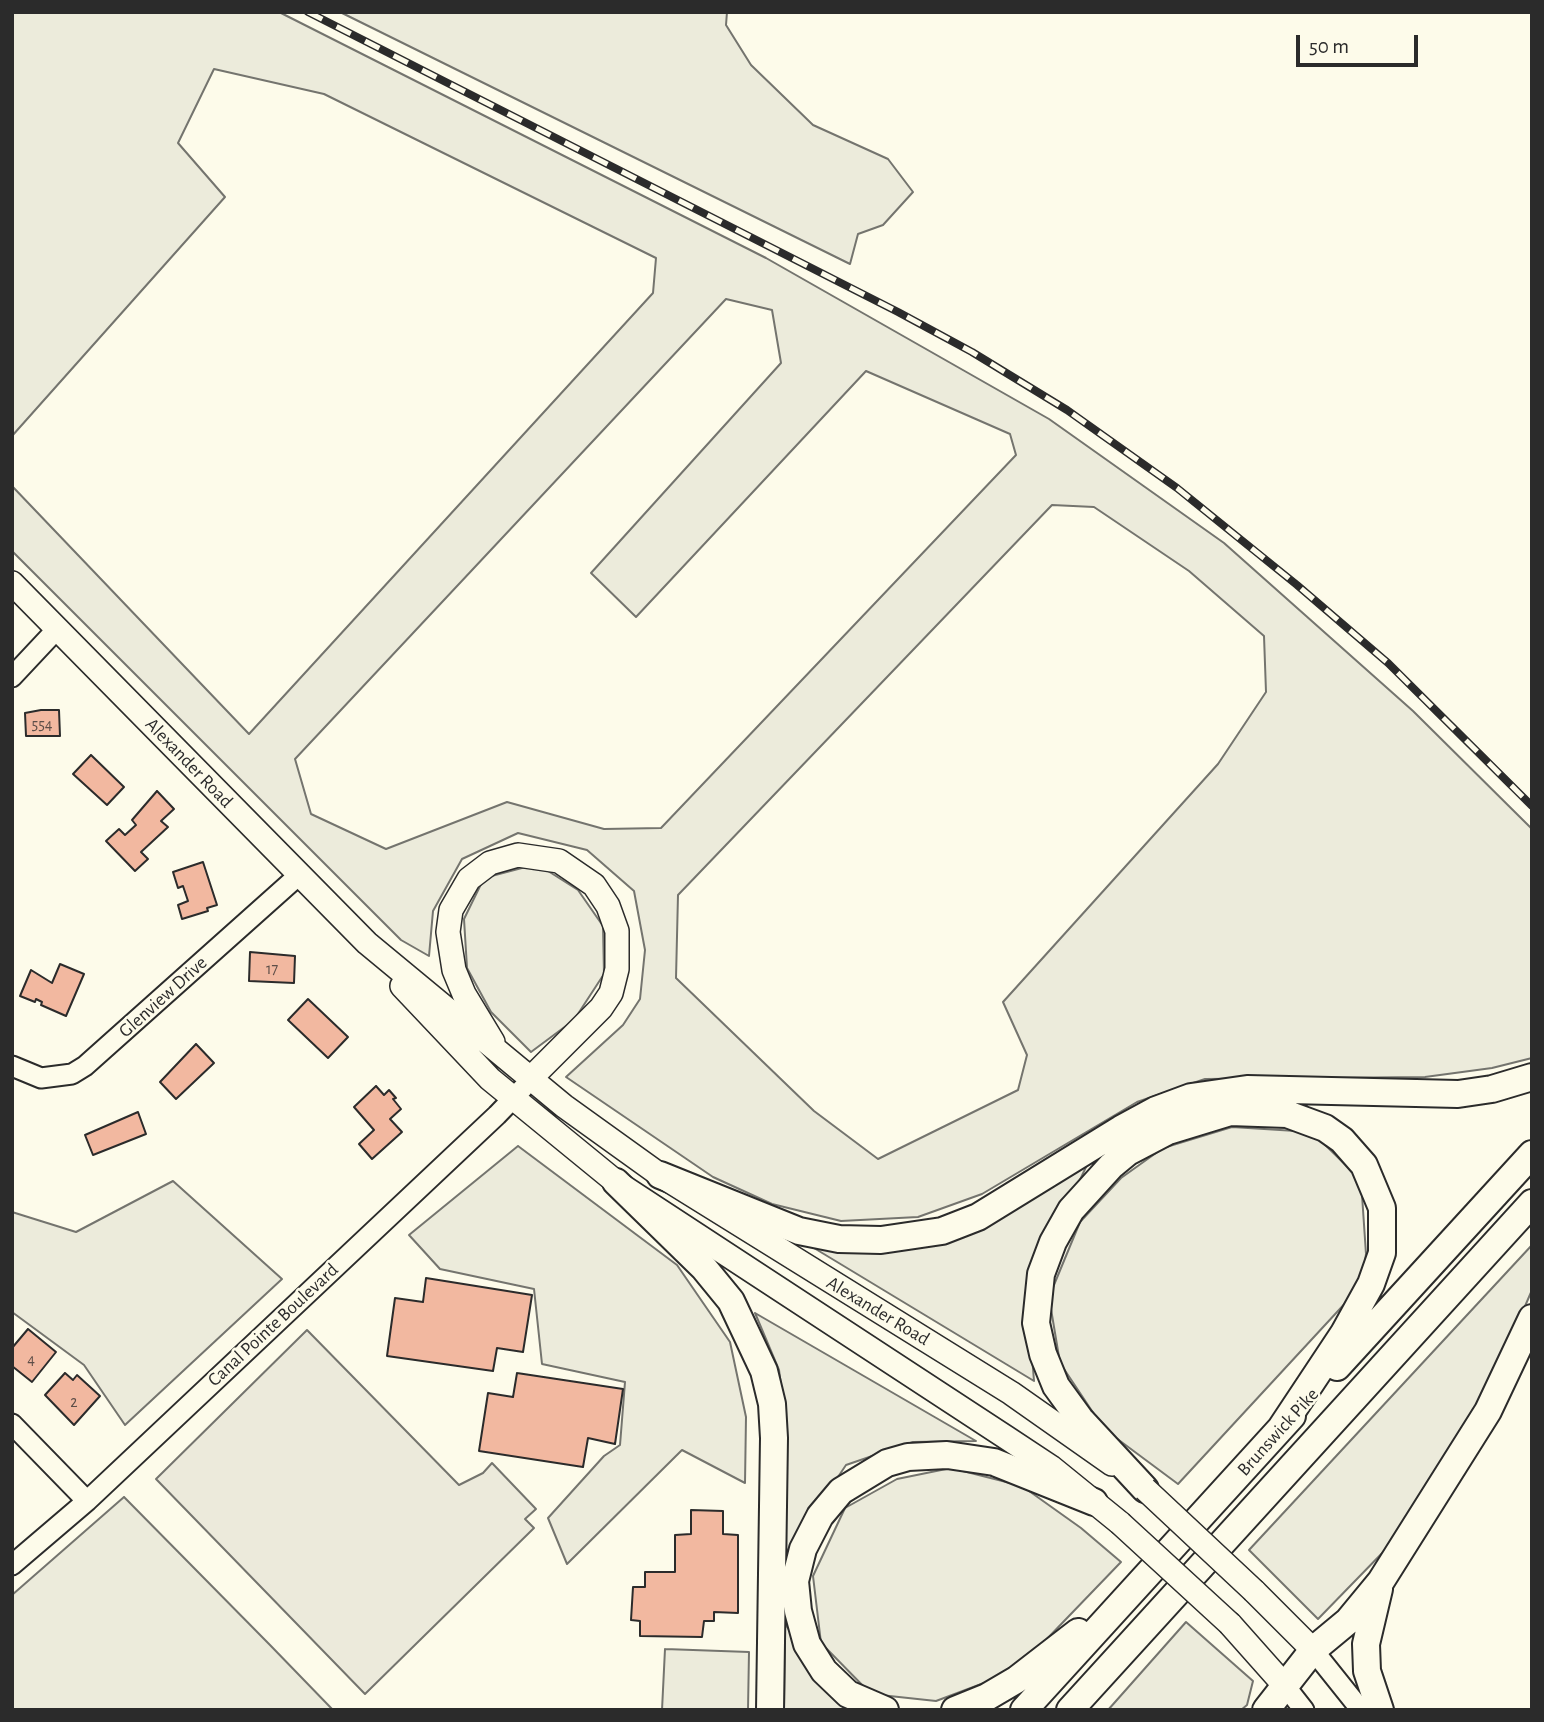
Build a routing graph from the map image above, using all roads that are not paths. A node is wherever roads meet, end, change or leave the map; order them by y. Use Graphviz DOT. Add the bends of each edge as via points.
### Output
graph roads {
  1 [pos="12,583"];
  2 [pos="57,629"];
  3 [pos="12,677"];
  4 [pos="299,875"];
  5 [pos="367,943"];
  6 [pos="502,1057"];
  7 [pos="12,1066"];
  8 [pos="1532,1077"];
  9 [pos="530,1079"];
  10 [pos="513,1099"];
  11 [pos="1532,1154"];
  12 [pos="660,1175"];
  13 [pos="616,1182"];
  14 [pos="1532,1203"];
  15 [pos="1532,1318"];
  16 [pos="12,1424"];
  17 [pos="1281,1428"];
  18 [pos="1145,1489"];
  19 [pos="87,1501"];
  20 [pos="1094,1503"];
  21 [pos="12,1565"];
  22 [pos="1381,1581"];
  23 [pos="1140,1583"];
  24 [pos="1313,1650"];
  25 [pos="1286,1687"];
  26 [pos="770,1710"];
  27 [pos="885,1710"];
  28 [pos="955,1710"];
  29 [pos="1024,1710"];
  30 [pos="1070,1710"];
  31 [pos="1266,1710"];
  32 [pos="1304,1710"];
  33 [pos="1361,1710"];
  34 [pos="1380,1710"];
  1 -- 2 [label="main road, Alexander Road"];
  2 -- 3 [label="street"];
  2 -- 4 [label="main road, Alexander Road"];
  4 -- 5 [label="main road, Alexander Road"];
  4 -- 7 [label="street, Glenview Drive" via="85,1066 49,1078 25,1074"];
  5 -- 6 [label="main road, Alexander Road"];
  5 -- 10 [label="main road, Alexander Road" via="422,1011"];
  6 -- 9 [label="main road, Alexander Road"];
  6 -- 9 [label="main road" via="454,970 448,932 451,910 469,880 490,863 518,856 545,857 582,875 602,895 615,924 619,956 615,981 601,1008"];
  8 -- 12 [label="highway" via="1458,1094 1247,1088 1191,1097 1130,1124 978,1217 903,1238 859,1241 799,1231"];
  9 -- 10 [label="street, Canal Pointe Boulevard"];
  9 -- 12 [label="main road, Alexander Road"];
  10 -- 13 [label="main road, Alexander Road"];
  10 -- 19 [label="street, Canal Pointe Boulevard"];
  11 -- 17 [label="highway, Brunswick Pike"];
  12 -- 18 [label="main road, Alexander Road" via="1011,1393"];
  13 -- 20 [label="main road, Alexander Road" via="1007,1438"];
  13 -- 26 [label="highway" via="705,1268 731,1301 764,1371 774,1438"];
  14 -- 30 [label="highway, Brunswick Pike"];
  15 -- 22 [label="highway" via="1488,1411"];
  16 -- 19 [label="street"];
  17 -- 18 [label="highway" via="1371,1284 1382,1253 1382,1208 1364,1165 1325,1128 1287,1114 1230,1112 1168,1131 1111,1166 1071,1210 1041,1274 1036,1323 1056,1386"];
  17 -- 23 [label="highway, Brunswick Pike"];
  18 -- 24 [label="main road, Alexander Road, bridge"];
  19 -- 21 [label="street, Canal Pointe Boulevard"];
  20 -- 25 [label="main road, Alexander Road, bridge" via="1230,1624"];
  20 -- 27 [label="highway" via="994,1462 947,1455 887,1463 841,1490 820,1516 803,1549 795,1581 798,1611 807,1644 824,1671 848,1694"];
  22 -- 24 [label="highway" via="1348,1620"];
  22 -- 34 [label="highway" via="1366,1644 1367,1671"];
  23 -- 28 [label="highway" via="1016,1680"];
  23 -- 29 [label="highway, Brunswick Pike"];
  24 -- 25 [label="highway"];
  24 -- 33 [label="street, Alexander Road"];
  25 -- 31 [label="highway"];
  25 -- 32 [label="street, Alexander Road"];
}
